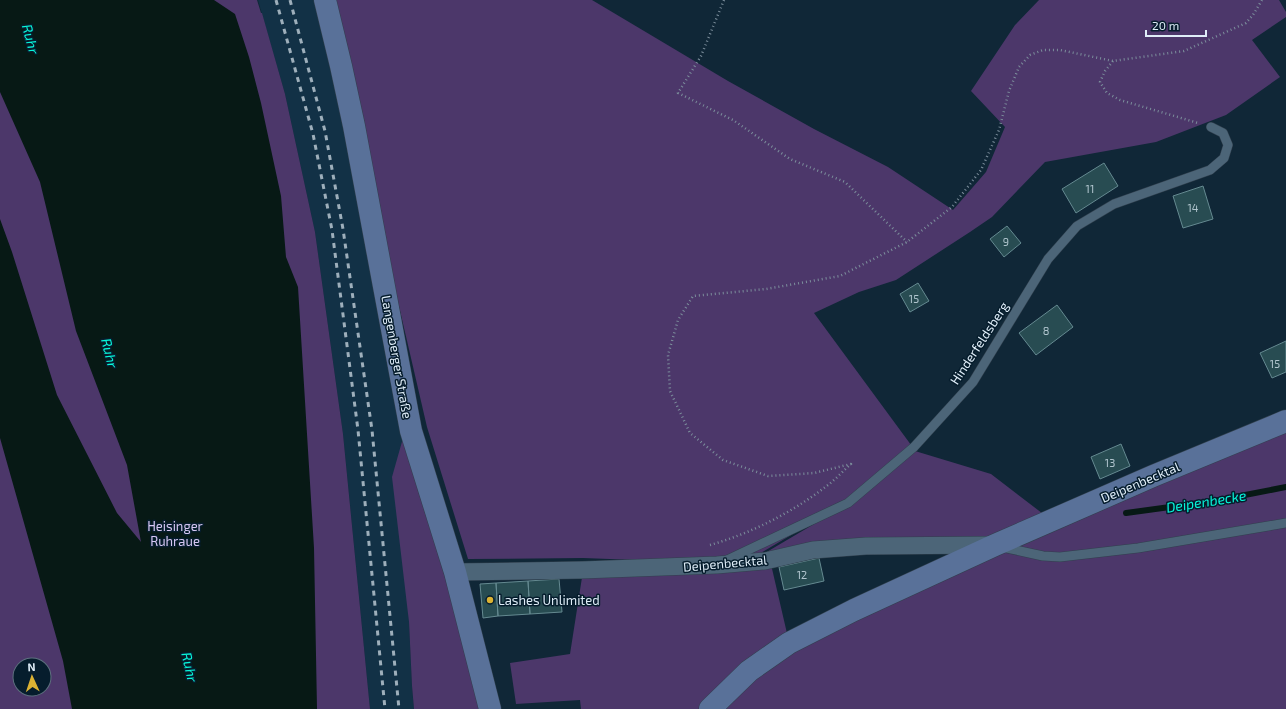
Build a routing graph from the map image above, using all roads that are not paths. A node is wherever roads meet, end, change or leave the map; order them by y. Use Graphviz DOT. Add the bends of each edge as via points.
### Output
graph roads {
  1 [pos="325,0"];
  2 [pos="1211,127"];
  3 [pos="1286,421"];
  4 [pos="1286,524"];
  5 [pos="995,545"];
  6 [pos="717,565"];
  7 [pos="455,572"];
  8 [pos="490,709"];
  9 [pos="710,709"];
  1 -- 7 [label="main road, Langenberger Straße" via="354,126 411,431"];
  2 -- 6 [label="lane, Hinderfeldsberg" via="1223,133 1228,145 1224,158 1210,170 1114,204 1077,226 1048,259 972,382 914,447 848,503"];
  3 -- 5 [label="main road, Deipenbecktal"];
  4 -- 5 [label="lane, Deipenbecktal" via="1138,548 1060,557 1043,556"];
  5 -- 6 [label="street, Deipenbecktal" via="874,546 813,550 765,561"];
  5 -- 9 [label="main road, Deipenbecktal" via="789,643 749,671"];
  6 -- 7 [label="street, Deipenbecktal"];
  7 -- 8 [label="main road, Langenberger Straße"];
}
